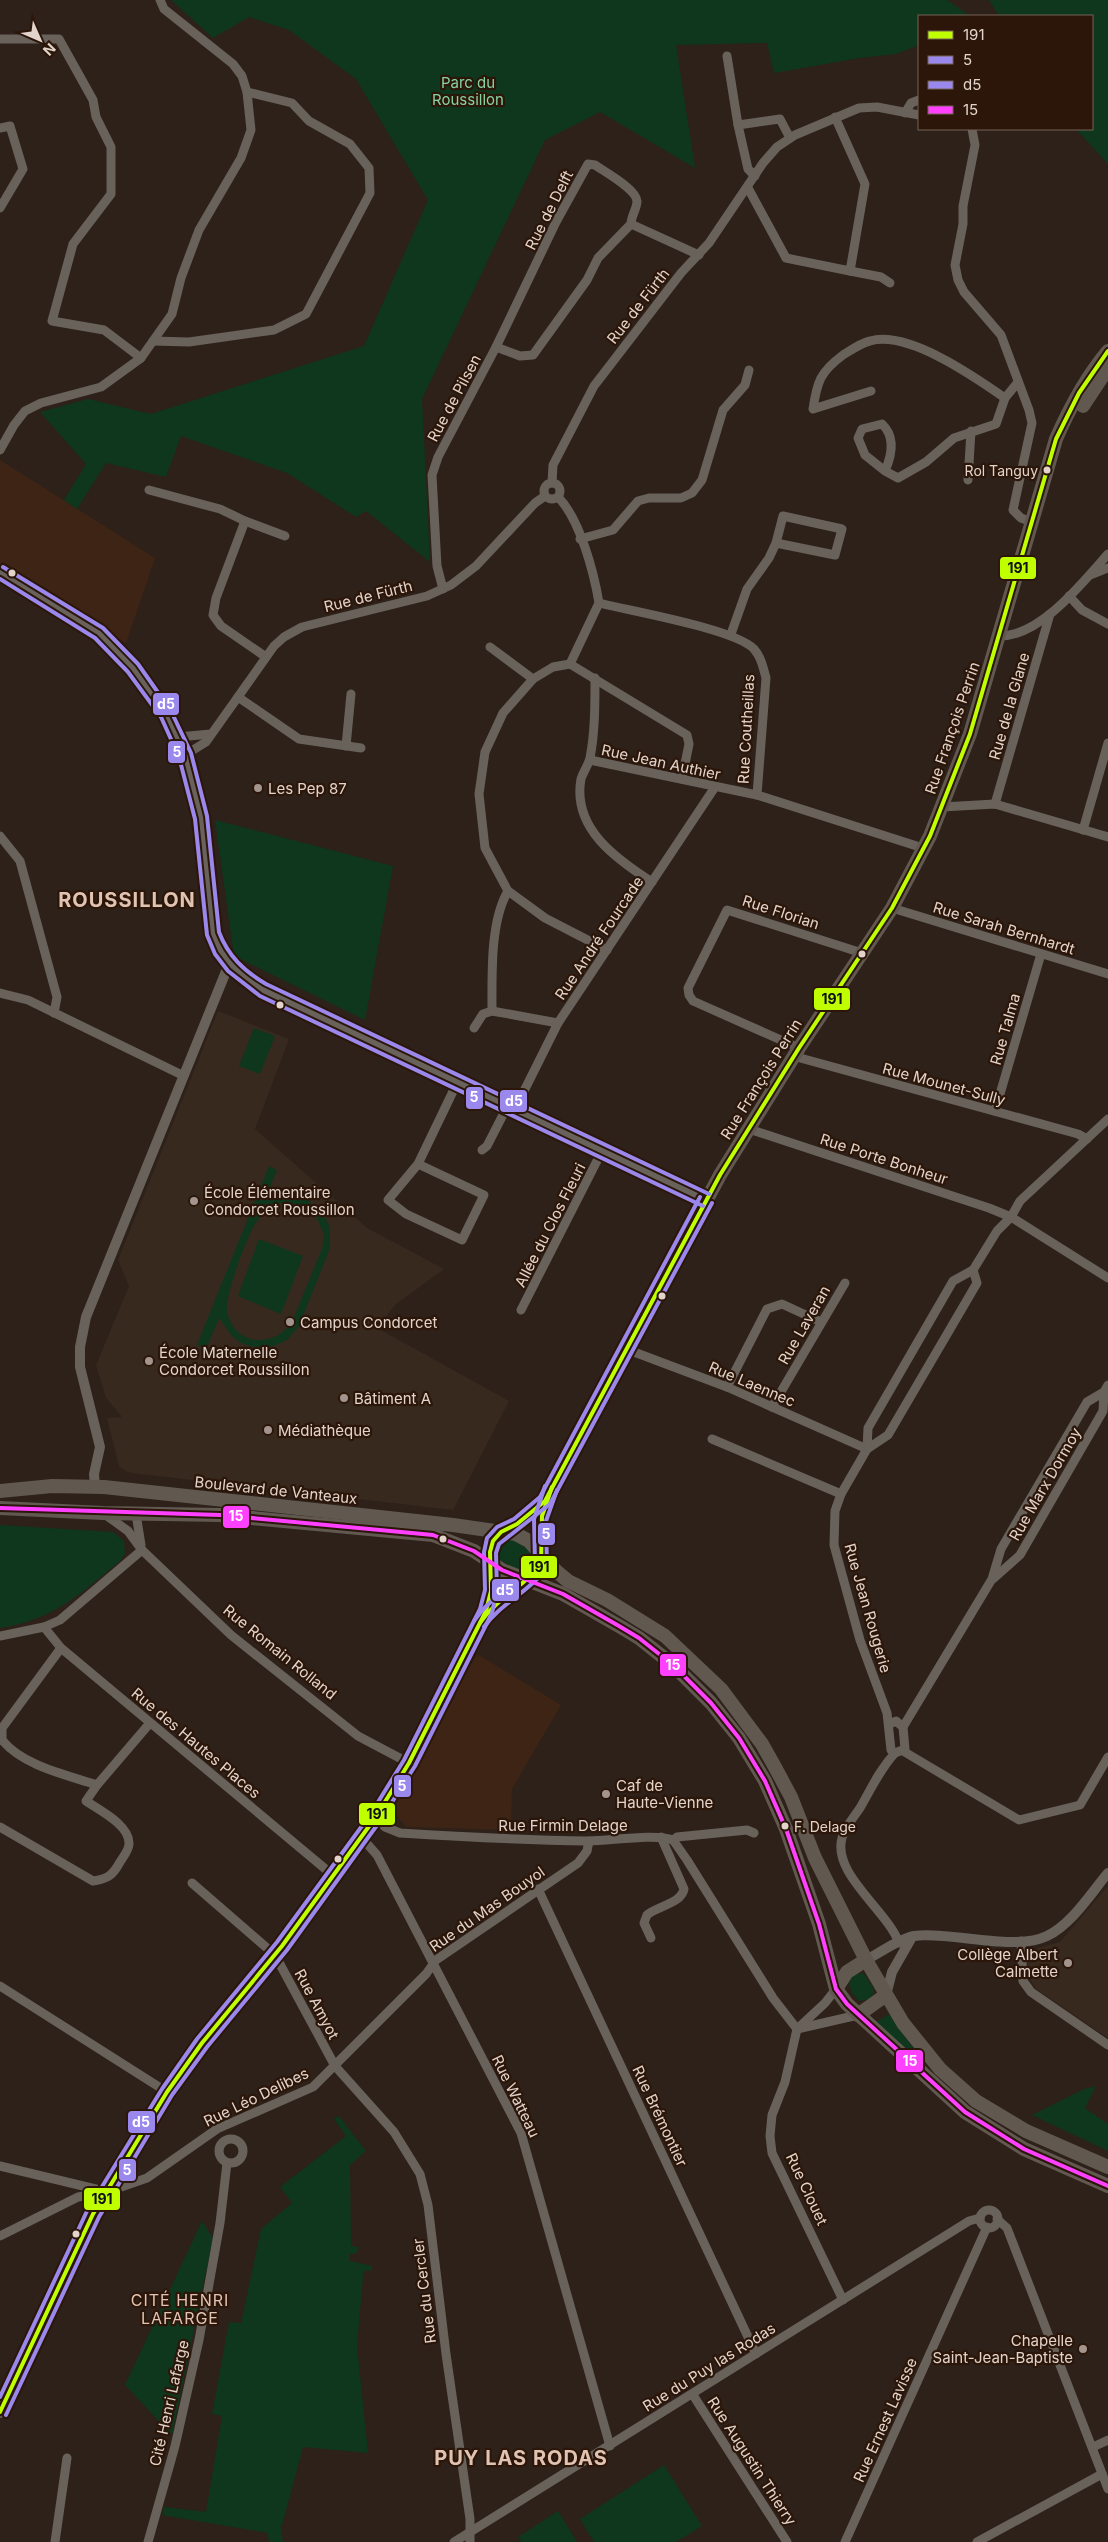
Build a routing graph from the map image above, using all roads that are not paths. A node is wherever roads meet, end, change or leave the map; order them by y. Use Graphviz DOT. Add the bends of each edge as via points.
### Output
graph roads {
  1 [pos="160,0"];
  2 [pos="0,39"];
  3 [pos="727,56"];
  4 [pos="247,92"];
  5 [pos="918,100"];
  6 [pos="905,112"];
  7 [pos="918,115"];
  8 [pos="835,117"];
  9 [pos="738,125"];
  10 [pos="0,128"];
  11 [pos="972,130"];
  12 [pos="790,138"];
  13 [pos="755,176"];
  14 [pos="748,188"];
  15 [pos="0,208"];
  16 [pos="632,224"];
  17 [pos="699,255"];
  18 [pos="850,271"];
  19 [pos="890,283"];
  20 [pos="153,341"];
  21 [pos="496,347"];
  22 [pos="1108,350"];
  23 [pos="142,358"];
  24 [pos="1108,368"];
  25 [pos="749,370"];
  26 [pos="1018,382"];
  27 [pos="871,391"];
  28 [pos="1005,398"];
  29 [pos="971,431"];
  30 [pos="0,450"];
  31 [pos="1047,467"];
  32 [pos="885,471"];
  33 [pos="968,480"];
  34 [pos="552,482"];
  35 [pos="149,490"];
  36 [pos="545,496"];
  37 [pos="558,497"];
  38 [pos="245,521"];
  39 [pos="1032,522"];
  40 [pos="285,536"];
  41 [pos="580,538"];
  42 [pos="776,543"];
  43 [pos="1108,554"];
  44 [pos="1108,568"];
  45 [pos="0,572"];
  46 [pos="1087,576"];
  47 [pos="443,589"];
  48 [pos="1069,596"];
  49 [pos="599,603"];
  50 [pos="1050,614"];
  51 [pos="1108,624"];
  52 [pos="730,634"];
  53 [pos="998,636"];
  54 [pos="490,647"];
  55 [pos="266,657"];
  56 [pos="570,664"];
  57 [pos="595,678"];
  58 [pos="533,679"];
  59 [pos="351,694"];
  60 [pos="238,697"];
  61 [pos="211,734"];
  62 [pos="178,738"];
  63 [pos="1108,743"];
  64 [pos="346,746"];
  65 [pos="361,748"];
  66 [pos="185,755"];
  67 [pos="590,760"];
  68 [pos="682,779"];
  69 [pos="714,787"];
  70 [pos="757,795"];
  71 [pos="995,804"];
  72 [pos="942,807"];
  73 [pos="1083,830"];
  74 [pos="0,836"];
  75 [pos="1108,837"];
  76 [pos="923,848"];
  77 [pos="652,882"];
  78 [pos="508,891"];
  79 [pos="892,908"];
  80 [pos="607,950"];
  81 [pos="862,953"];
  82 [pos="1041,954"];
  83 [pos="229,964"];
  84 [pos="1108,974"];
  85 [pos="0,994"];
  86 [pos="492,1011"];
  87 [pos="54,1013"];
  88 [pos="558,1024"];
  89 [pos="474,1028"];
  90 [pos="796,1052"];
  91 [pos="182,1075"];
  92 [pos="458,1081"];
  93 [pos="512,1107"];
  94 [pos="995,1112"];
  95 [pos="1108,1120"];
  96 [pos="748,1129"];
  97 [pos="1087,1139"];
  98 [pos="482,1150"];
  99 [pos="602,1152"];
  100 [pos="418,1164"];
  101 [pos="706,1200"];
  102 [pos="1011,1217"];
  103 [pos="973,1270"];
  104 [pos="1108,1278"];
  105 [pos="845,1283"];
  106 [pos="521,1310"];
  107 [pos="822,1322"];
  108 [pos="626,1349"];
  109 [pos="727,1387"];
  110 [pos="1106,1388"];
  111 [pos="772,1407"];
  112 [pos="712,1440"];
  113 [pos="867,1449"];
  114 [pos="0,1491"];
  115 [pos="97,1493"];
  116 [pos="841,1494"];
  117 [pos="545,1501"];
  118 [pos="129,1502"];
  119 [pos="0,1508"];
  120 [pos="103,1513"];
  121 [pos="501,1532"];
  122 [pos="142,1550"];
  123 [pos="541,1554"];
  124 [pos="492,1563"];
  125 [pos="992,1579"];
  126 [pos="528,1580"];
  127 [pos="486,1611"];
  128 [pos="44,1627"];
  129 [pos="0,1636"];
  130 [pos="61,1648"];
  131 [pos="150,1723"];
  132 [pos="890,1724"];
  133 [pos="903,1727"];
  134 [pos="896,1751"];
  135 [pos="1108,1757"];
  136 [pos="409,1763"];
  137 [pos="98,1786"];
  138 [pos="375,1818"];
  139 [pos="0,1826"];
  140 [pos="754,1833"];
  141 [pos="361,1837"];
  142 [pos="661,1837"];
  143 [pos="673,1840"];
  144 [pos="589,1841"];
  145 [pos="1108,1873"];
  146 [pos="334,1877"];
  147 [pos="192,1883"];
  148 [pos="538,1889"];
  149 [pos="912,1936"];
  150 [pos="651,1938"];
  151 [pos="1021,1941"];
  152 [pos="899,1943"];
  153 [pos="275,1954"];
  154 [pos="866,1960"];
  155 [pos="433,1965"];
  156 [pos="0,1986"];
  157 [pos="836,1989"];
  158 [pos="883,1997"];
  159 [pos="858,2015"];
  160 [pos="797,2029"];
  161 [pos="1108,2045"];
  162 [pos="335,2066"];
  163 [pos="167,2092"];
  164 [pos="217,2129"];
  165 [pos="224,2141"];
  166 [pos="227,2163"];
  167 [pos="0,2166"];
  168 [pos="1108,2167"];
  169 [pos="1108,2186"];
  170 [pos="107,2192"];
  171 [pos="980,2218"];
  172 [pos="997,2219"];
  173 [pos="987,2227"];
  174 [pos="0,2236"];
  175 [pos="843,2300"];
  176 [pos="756,2354"];
  177 [pos="693,2395"];
  178 [pos="0,2412"];
  179 [pos="1108,2440"];
  180 [pos="610,2446"];
  181 [pos="1093,2447"];
  182 [pos="67,2458"];
  183 [pos="1102,2474"];
  184 [pos="1108,2489"];
  185 [pos="470,2532"];
  186 [pos="55,2542"];
  187 [pos="148,2542"];
  188 [pos="454,2542"];
  189 [pos="470,2542"];
  190 [pos="787,2542"];
  191 [pos="845,2542"];
  192 [pos="976,2542"];
  1 -- 4 [label="street" via="164,10 233,64 242,76"];
  2 -- 23 [label="street" via="59,39 93,100 96,117 111,147 111,194 73,244 52,321 104,330"];
  3 -- 9 [label="street"];
  4 -- 20 [label="street" via="251,130 241,158 199,230 172,314"];
  4 -- 20 [label="street" via="292,103 308,121 350,144 369,168 370,193 306,314 274,330 189,342"];
  5 -- 6 [label="street" via="911,103"];
  6 -- 7 [label="street, Rue de Fürth"];
  6 -- 8 [label="street, Rue de Fürth" via="877,107 859,108"];
  8 -- 12 [label="street, Rue de Fürth"];
  8 -- 18 [label="street" via="865,184"];
  9 -- 12 [label="street" via="780,119"];
  9 -- 13 [label="street" via="748,169"];
  10 -- 15 [label="street" via="10,126 23,169"];
  11 -- 26 [label="street" via="975,145 955,265 964,292 1001,335"];
  12 -- 13 [label="street, Rue de Fürth" via="777,147"];
  13 -- 14 [label="street, Rue de Fürth"];
  14 -- 17 [label="street, Rue de Fürth"];
  14 -- 18 [label="street" via="786,258"];
  16 -- 17 [label="street"];
  16 -- 21 [label="street, Rue de Pilsen" via="598,258 587,280 534,355 520,356"];
  16 -- 21 [label="street, Rue de Delft" via="637,203 635,194 588,164 556,222"];
  17 -- 34 [label="street, Rue de Fürth" via="681,273 594,386 553,465"];
  18 -- 19 [label="street" via="881,277"];
  20 -- 23 [label="street"];
  21 -- 47 [label="street, Rue de Pilsen" via="438,457 432,475 437,566"];
  22 -- 31 [label="main road" via="1068,412"];
  23 -- 30 [label="street" via="102,387 41,403 25,411"];
  24 -- 31 [label="main road"];
  25 -- 41 [label="street" via="745,385 723,410 702,480 692,493 681,498 650,498 638,502 613,530"];
  26 -- 28 [label="street"];
  26 -- 39 [label="street" via="1032,422 1013,510 1016,515"];
  27 -- 28 [label="street" via="813,409 816,384 829,365 871,340 926,349"];
  28 -- 29 [label="street" via="996,424"];
  29 -- 32 [label="street" via="954,438 926,462 898,478"];
  29 -- 33 [label="street"];
  31 -- 39 [label="main road, Rue François Perrin"];
  32 -- 32 [label="street" via="892,450 888,430 882,424 862,429 858,438 865,455"];
  34 -- 36 [label="street" via="544,487"];
  34 -- 37 [label="street" via="561,490"];
  35 -- 38 [label="street" via="220,509"];
  36 -- 37 [label="street" via="551,500"];
  36 -- 47 [label="street, Rue de Fürth" via="476,566"];
  37 -- 41 [label="street" via="568,507"];
  38 -- 40 [label="street"];
  38 -- 55 [label="street" via="216,598 213,615 221,626"];
  39 -- 53 [label="main road, Rue François Perrin"];
  41 -- 49 [label="street" via="593,569"];
  42 -- 42 [label="street" via="835,555 842,529 783,516"];
  42 -- 52 [label="street" via="747,589"];
  43 -- 46 [label="street"];
  44 -- 46 [label="street"];
  45 -- 62 [label="street" via="99,633 133,668 166,714"];
  46 -- 48 [label="street"];
  47 -- 55 [label="street, Rue de Fürth" via="427,596 302,627 284,637"];
  48 -- 50 [label="street"];
  48 -- 51 [label="street" via="1082,610"];
  49 -- 52 [label="street, Rue Coutheillas"];
  49 -- 56 [label="street"];
  50 -- 53 [label="street" via="1013,636"];
  50 -- 71 [label="street, Rue de la Glane"];
  52 -- 70 [label="street, Rue Coutheillas" via="754,649 766,678"];
  53 -- 72 [label="main road, Rue François Perrin" via="970,734"];
  54 -- 58 [label="street"];
  55 -- 60 [label="street, Rue de Fürth"];
  56 -- 57 [label="street"];
  56 -- 58 [label="street" via="553,667"];
  57 -- 67 [label="street" via="595,721"];
  57 -- 68 [label="street" via="687,735 690,744"];
  58 -- 78 [label="street" via="503,713 485,752 479,794 485,848"];
  59 -- 64 [label="street"];
  60 -- 61 [label="street, Rue de Fürth"];
  60 -- 64 [label="street" via="299,739"];
  61 -- 62 [label="street"];
  61 -- 66 [label="street, Rue de Fürth" via="206,742"];
  62 -- 66 [label="street"];
  63 -- 73 [label="street"];
  64 -- 65 [label="street"];
  66 -- 83 [label="street" via="201,818 213,933"];
  67 -- 68 [label="street, Rue Jean Authier"];
  67 -- 77 [label="street" via="581,778 580,804 596,838"];
  68 -- 69 [label="street, Rue Jean Authier"];
  69 -- 70 [label="street, Rue Jean Authier"];
  69 -- 77 [label="street, Rue André Fourcade"];
  70 -- 76 [label="street, Rue Coutheillas"];
  71 -- 72 [label="street"];
  71 -- 73 [label="street"];
  72 -- 76 [label="main road, Rue François Perrin"];
  73 -- 75 [label="street"];
  74 -- 87 [label="street" via="20,861 57,997"];
  76 -- 79 [label="main road, Rue François Perrin"];
  77 -- 80 [label="street, Rue André Fourcade"];
  78 -- 80 [label="street" via="544,918"];
  78 -- 86 [label="street" via="499,906"];
  79 -- 81 [label="main road, Rue François Perrin"];
  79 -- 82 [label="street, Rue Sarah Bernhardt"];
  80 -- 88 [label="street, Rue André Fourcade"];
  81 -- 90 [label="main road, Rue François Perrin"];
  81 -- 90 [label="street, Rue Florian" via="727,910 688,988 689,995 693,1001"];
  82 -- 84 [label="street, Rue Sarah Bernhardt"];
  82 -- 94 [label="street, Rue Talma"];
  83 -- 91 [label="street"];
  83 -- 92 [label="street" via="253,985"];
  85 -- 87 [label="street" via="28,1000"];
  86 -- 88 [label="street"];
  86 -- 89 [label="street" via="483,1014"];
  87 -- 91 [label="street"];
  88 -- 93 [label="street, Rue André Fourcade"];
  90 -- 94 [label="street, Rue Mounet-Sully"];
  90 -- 96 [label="main road, Rue François Perrin"];
  91 -- 115 [label="street" via="82,1332 80,1367 100,1447 94,1474"];
  92 -- 93 [label="street"];
  92 -- 100 [label="street"];
  93 -- 98 [label="street, Rue André Fourcade" via="488,1146"];
  93 -- 99 [label="street"];
  94 -- 97 [label="street, Rue Mounet-Sully"];
  95 -- 97 [label="street, Rue Jean Rougerie"];
  96 -- 101 [label="main road, Rue François Perrin"];
  96 -- 102 [label="street, Rue Porte Bonheur"];
  97 -- 102 [label="street, Rue Jean Rougerie" via="1020,1201"];
  99 -- 101 [label="street"];
  99 -- 106 [label="street, Allée du Clos Fleuri"];
  100 -- 100 [label="street" via="388,1200 406,1214 462,1240 484,1195"];
  101 -- 108 [label="main road, Rue François Perrin"];
  102 -- 103 [label="street, Rue Jean Rougerie" via="997,1231"];
  102 -- 104 [label="street, Rue Porte Bonheur"];
  103 -- 113 [label="street, Rue Jean Rougerie" via="953,1281 868,1428"];
  103 -- 113 [label="street, Rue Jean Rougerie" via="977,1283 888,1435"];
  105 -- 107 [label="street, Rue Laveran"];
  107 -- 109 [label="street" via="782,1304 767,1309"];
  107 -- 111 [label="street, Rue Laveran"];
  108 -- 109 [label="street, Rue Laennec"];
  108 -- 117 [label="main road, Rue François Perrin"];
  109 -- 111 [label="street, Rue Laennec"];
  110 -- 125 [label="street, Rue Marx Dormoy" via="1087,1402 1001,1549"];
  110 -- 125 [label="street, Rue Marx Dormoy" via="1103,1411 1020,1555"];
  111 -- 113 [label="street, Rue Laennec"];
  112 -- 116 [label="street"];
  113 -- 116 [label="street, Rue Jean Rougerie"];
  114 -- 115 [label="main road, Boulevard de Vanteaux" via="52,1486"];
  115 -- 118 [label="main road, Boulevard de Vanteaux"];
  115 -- 120 [label="main road"];
  116 -- 132 [label="street, Rue Jean Rougerie" via="836,1511 834,1545 860,1640"];
  117 -- 121 [label="main road, Rue François Perrin" via="517,1524"];
  117 -- 123 [label="main road, Rue François Perrin" via="540,1520"];
  118 -- 120 [label="main road, Boulevard de Vanteaux"];
  118 -- 121 [label="main road, Boulevard de Vanteaux"];
  118 -- 122 [label="street"];
  118 -- 124 [label="main road, Boulevard de Vanteaux" via="433,1535 474,1550"];
  119 -- 120 [label="main road, Boulevard de Vanteaux"];
  120 -- 122 [label="street, Rue Romain Rolland" via="128,1531"];
  121 -- 123 [label="main road, Boulevard de Vanteaux" via="516,1534 529,1541"];
  121 -- 124 [label="main road, Rue François Perrin" via="491,1547"];
  122 -- 128 [label="street" via="60,1620"];
  122 -- 136 [label="street, Rue Romain Rolland" via="231,1635 358,1736"];
  123 -- 126 [label="main road, Rue François Perrin" via="541,1565"];
  123 -- 154 [label="main road, Boulevard de Vanteaux" via="568,1581 665,1636 721,1689 762,1744 780,1776 815,1858"];
  124 -- 126 [label="main road, Boulevard de Vanteaux"];
  124 -- 127 [label="main road, Rue François Perrin" via="491,1592"];
  125 -- 133 [label="street, Rue Marx Dormoy"];
  126 -- 127 [label="main road, Rue François Perrin"];
  126 -- 157 [label="main road, Boulevard de Vanteaux" via="563,1594 639,1638 691,1681 739,1738 765,1781 786,1830 819,1924"];
  127 -- 136 [label="main road, Rue François Perrin"];
  128 -- 129 [label="street"];
  128 -- 130 [label="street, Rue des Hautes Places"];
  130 -- 131 [label="street, Rue des Hautes Places"];
  130 -- 137 [label="street" via="2,1728 2,1740 9,1749 38,1764"];
  131 -- 137 [label="street"];
  131 -- 146 [label="street, Rue des Hautes Places"];
  132 -- 133 [label="street" via="896,1721"];
  132 -- 134 [label="street, Rue Jean Rougerie"];
  133 -- 134 [label="street" via="905,1740"];
  134 -- 135 [label="street" via="1019,1820 1080,1805"];
  134 -- 152 [label="street" via="885,1763 842,1837 841,1857 853,1879 893,1928"];
  136 -- 138 [label="main road, Rue François Perrin"];
  137 -- 139 [label="street" via="86,1801 118,1824 129,1837 129,1847 113,1874 106,1879 93,1881"];
  138 -- 141 [label="main road, Rue François Perrin"];
  138 -- 144 [label="street, Rue Firmin Delage" via="385,1827 400,1833"];
  140 -- 143 [label="street, Rue Firmin Delage" via="747,1830 677,1836"];
  141 -- 146 [label="main road, Rue François Perrin"];
  141 -- 155 [label="street, Rue Watteau" via="378,1855"];
  142 -- 143 [label="street, Rue Firmin Delage"];
  142 -- 144 [label="street, Rue Firmin Delage"];
  142 -- 150 [label="street" via="684,1892 647,1915 644,1923"];
  143 -- 160 [label="street" via="773,1998"];
  144 -- 148 [label="street, Rue du Mas Bouyol" via="584,1858"];
  145 -- 151 [label="street" via="1060,1928 1047,1936"];
  146 -- 153 [label="main road, Rue François Perrin"];
  147 -- 153 [label="street"];
  148 -- 155 [label="street, Rue du Mas Bouyol"];
  148 -- 176 [label="street, Rue Brémontier"];
  149 -- 151 [label="street"];
  149 -- 152 [label="street"];
  149 -- 158 [label="street" via="892,1972"];
  151 -- 161 [label="street" via="1023,1981 1031,1992"];
  152 -- 154 [label="street"];
  153 -- 162 [label="street, Rue Amyot"];
  153 -- 163 [label="main road, Rue François Perrin" via="202,2043"];
  154 -- 157 [label="main road" via="847,1972"];
  154 -- 158 [label="main road, Boulevard de Vanteaux"];
  155 -- 162 [label="street, Rue du Mas Bouyol"];
  155 -- 180 [label="street, Rue Watteau" via="521,2133"];
  156 -- 163 [label="street"];
  157 -- 159 [label="main road"];
  157 -- 160 [label="street"];
  158 -- 159 [label="main road"];
  158 -- 168 [label="main road, Boulevard de Vanteaux" via="940,2069 976,2101 1026,2131"];
  159 -- 160 [label="street"];
  159 -- 169 [label="main road" via="965,2112 1024,2149"];
  160 -- 175 [label="street, Rue Clouet" via="785,2082 772,2115 772,2152"];
  162 -- 164 [label="street, Rue Léo Delibes" via="314,2087"];
  162 -- 185 [label="street, Rue du Cercler" via="394,2132 420,2174 428,2205"];
  163 -- 170 [label="main road, Rue François Perrin"];
  164 -- 165 [label="street"];
  164 -- 170 [label="street, Rue Léo Delibes" via="147,2178"];
  165 -- 166 [label="street" via="219,2151"];
  165 -- 166 [label="street" via="237,2141 243,2151 238,2161"];
  166 -- 187 [label="street, Cité Henri Lafarge" via="199,2340 175,2446"];
  167 -- 170 [label="street"];
  170 -- 174 [label="street, Rue Léo Delibes" via="78,2197"];
  170 -- 178 [label="main road, Rue François Perrin" via="93,2214"];
  171 -- 172 [label="street" via="984,2211 989,2210 996,2214"];
  171 -- 173 [label="street"];
  171 -- 175 [label="street, Rue du Puy las Rodas" via="970,2221"];
  172 -- 173 [label="street" via="993,2226"];
  172 -- 181 [label="street" via="1007,2228"];
  173 -- 191 [label="street, Rue Ernest Lavisse"];
  175 -- 176 [label="street, Rue du Puy las Rodas"];
  176 -- 177 [label="street, Rue du Puy las Rodas"];
  177 -- 180 [label="street, Rue du Puy las Rodas"];
  177 -- 190 [label="street, Rue Augustin Thierry"];
  179 -- 181 [label="street"];
  180 -- 185 [label="street, Rue du Puy las Rodas"];
  181 -- 183 [label="street"];
  182 -- 186 [label="street"];
  183 -- 184 [label="street"];
  183 -- 192 [label="street"];
  185 -- 188 [label="street, Rue du Puy las Rodas"];
  185 -- 189 [label="street, Rue du Cercler"];
}
